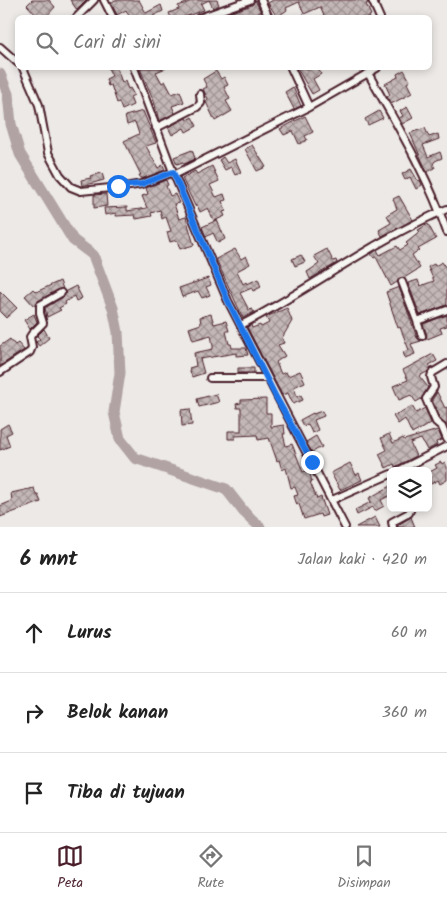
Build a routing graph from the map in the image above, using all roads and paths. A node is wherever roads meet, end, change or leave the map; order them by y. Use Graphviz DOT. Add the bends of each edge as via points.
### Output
graph roads {
  1 [pos="94,0"];
  2 [pos="104,0"];
  3 [pos="250,0"];
  4 [pos="262,0"];
  5 [pos="372,0"];
  6 [pos="79,15"];
  7 [pos="112,15"];
  8 [pos="208,15"];
  9 [pos="268,15"];
  10 [pos="379,15"];
  11 [pos="0,47"];
  12 [pos="15,61"];
  13 [pos="26,70"];
  14 [pos="135,70"];
  15 [pos="292,70"];
  16 [pos="373,70"];
  17 [pos="368,73"];
  18 [pos="200,94"];
  19 [pos="309,107"];
  20 [pos="156,128"];
  21 [pos="173,174"];
  22 [pos="447,209"];
  23 [pos="440,212"];
  24 [pos="447,232"];
  25 [pos="402,282"];
  26 [pos="61,293"];
  27 [pos="447,310"];
  28 [pos="417,322"];
  29 [pos="241,325"];
  30 [pos="422,336"];
  31 [pos="447,364"];
  32 [pos="0,372"];
  33 [pos="210,378"];
  34 [pos="267,378"];
  35 [pos="447,439"];
  36 [pos="447,446"];
  37 [pos="406,467"];
  38 [pos="387,476"];
  39 [pos="332,500"];
  40 [pos="409,512"];
  41 [pos="345,527"];
  42 [pos="393,527"];
  1 -- 6 [label="street"];
  2 -- 7 [label="street"];
  3 -- 8 [label="street"];
  4 -- 9 [label="street"];
  5 -- 10 [label="street"];
  11 -- 12 [label="street"];
  13 -- 21 [label="street" via="39,106 48,153 60,176 71,187 80,191 130,186"];
  14 -- 20 [label="street"];
  15 -- 19 [label="street"];
  16 -- 17 [label="street"];
  17 -- 19 [label="street"];
  17 -- 23 [label="street" via="415,155"];
  18 -- 20 [label="street" via="201,104 197,108"];
  19 -- 21 [label="street"];
  20 -- 21 [label="street"];
  21 -- 29 [label="street"];
  22 -- 23 [label="street"];
  23 -- 24 [label="street"];
  23 -- 29 [label="street" via="390,237 275,308"];
  25 -- 28 [label="street"];
  26 -- 32 [label="street" via="40,305 43,323 30,337 30,352"];
  27 -- 28 [label="street"];
  28 -- 30 [label="street"];
  29 -- 34 [label="street"];
  31 -- 35 [label="street" via="432,373 434,387 426,399"];
  33 -- 34 [label="street"];
  34 -- 39 [label="street"];
  36 -- 37 [label="street"];
  38 -- 39 [label="street"];
  39 -- 41 [label="street"];
  40 -- 42 [label="street" via="392,522"];
}
